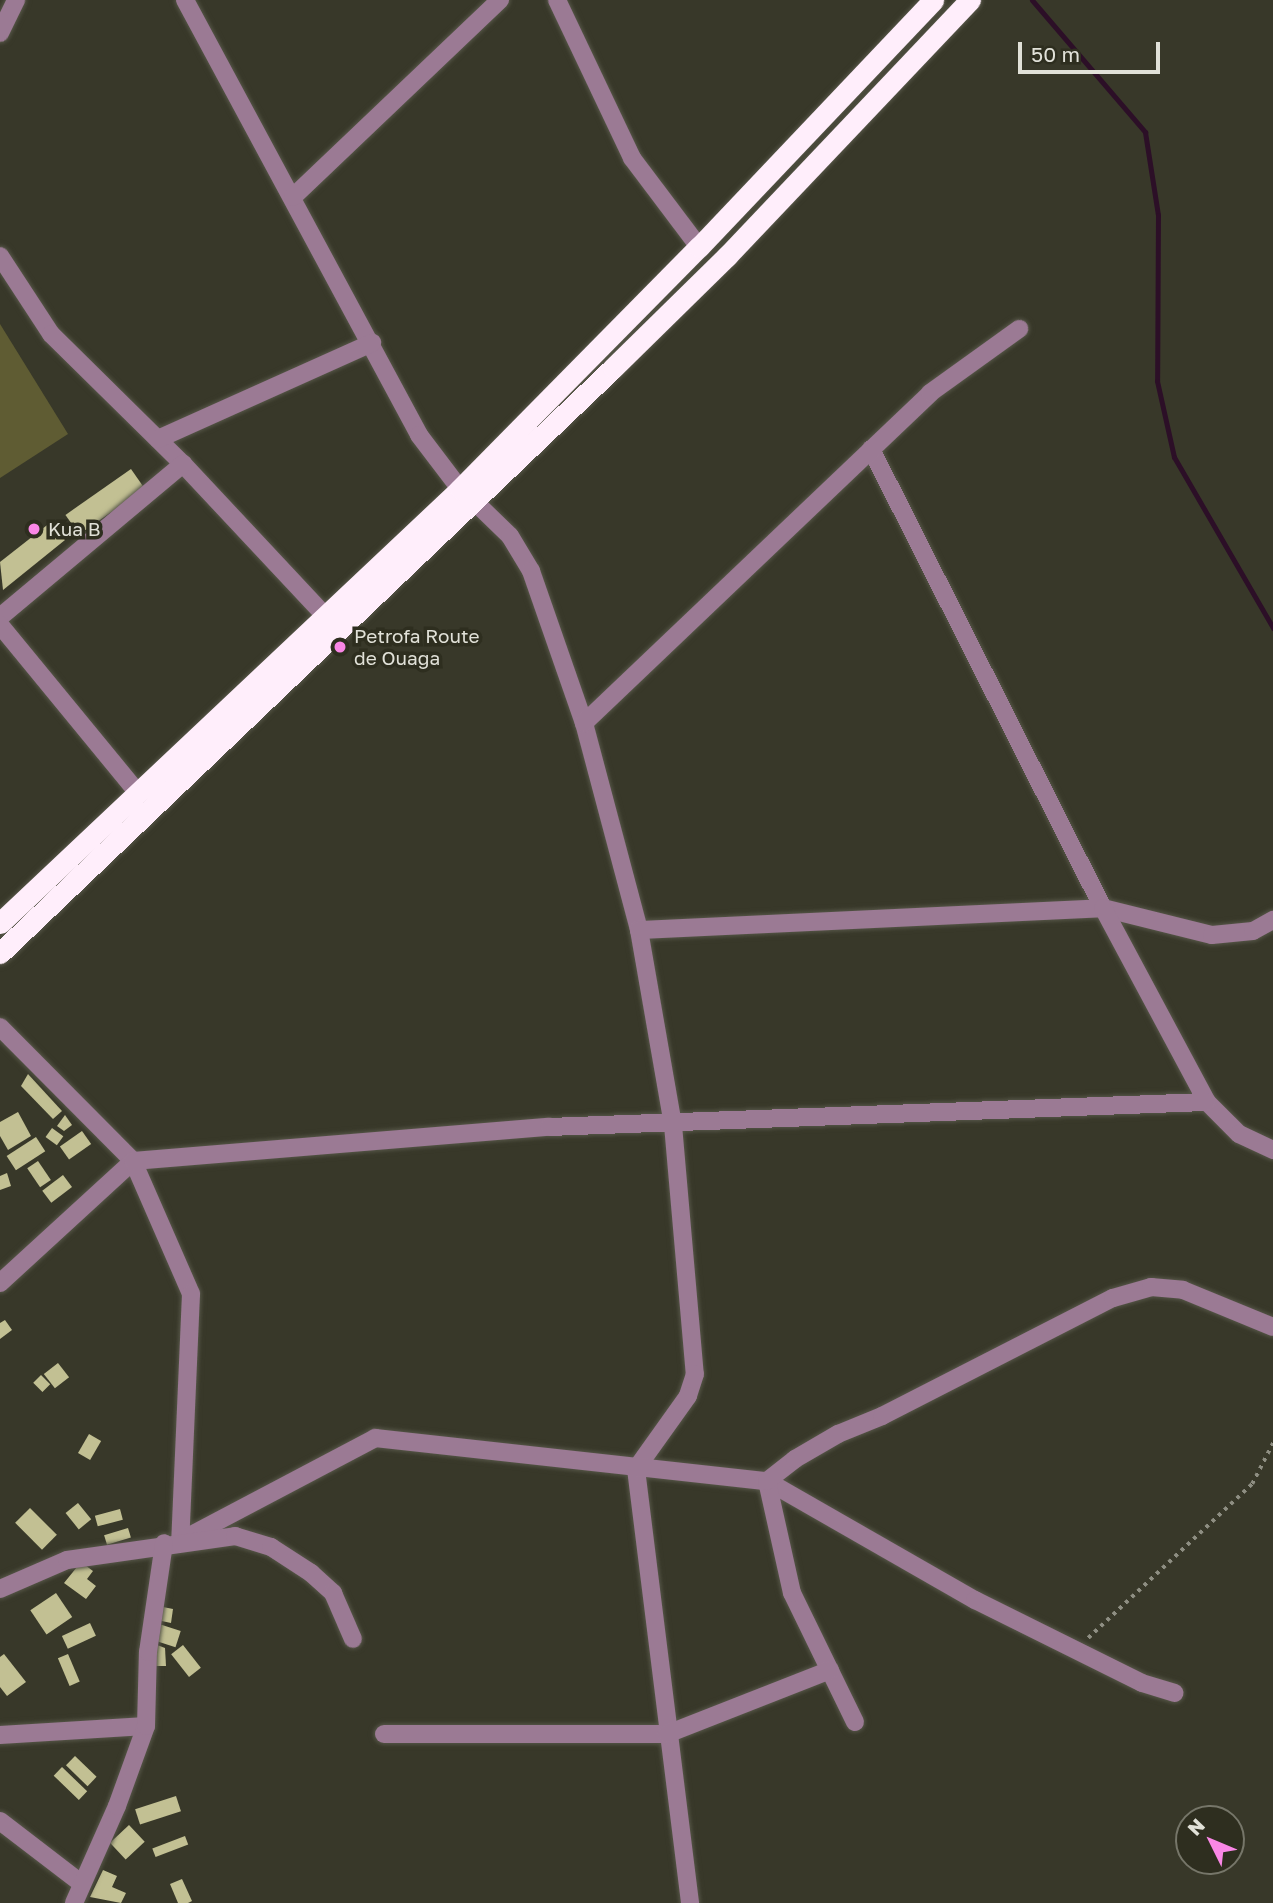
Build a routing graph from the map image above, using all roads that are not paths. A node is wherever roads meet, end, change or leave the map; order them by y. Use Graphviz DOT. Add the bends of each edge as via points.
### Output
graph roads {
  1 [pos="16,0"];
  2 [pos="185,0"];
  3 [pos="500,0"];
  4 [pos="557,0"];
  5 [pos="933,0"];
  6 [pos="970,0"];
  7 [pos="0,33"];
  8 [pos="293,197"];
  9 [pos="699,247"];
  10 [pos="0,256"];
  11 [pos="1018,329"];
  12 [pos="372,343"];
  13 [pos="158,439"];
  14 [pos="871,449"];
  15 [pos="183,464"];
  16 [pos="468,496"];
  17 [pos="379,580"];
  18 [pos="325,616"];
  19 [pos="0,617"];
  20 [pos="0,625"];
  21 [pos="584,723"];
  22 [pos="138,793"];
  23 [pos="1103,908"];
  24 [pos="1273,920"];
  25 [pos="0,923"];
  26 [pos="639,930"];
  27 [pos="0,953"];
  28 [pos="0,1027"];
  29 [pos="1207,1102"];
  30 [pos="673,1125"];
  31 [pos="1273,1150"];
  32 [pos="133,1161"];
  33 [pos="0,1283"];
  34 [pos="1273,1327"];
  35 [pos="636,1469"];
  36 [pos="768,1481"];
  37 [pos="172,1542"];
  38 [pos="0,1588"];
  39 [pos="353,1639"];
  40 [pos="830,1670"];
  41 [pos="1174,1693"];
  42 [pos="855,1722"];
  43 [pos="146,1726"];
  44 [pos="384,1734"];
  45 [pos="667,1734"];
  46 [pos="0,1735"];
  47 [pos="0,1821"];
  48 [pos="82,1884"];
  49 [pos="74,1903"];
  50 [pos="690,1903"];
  1 -- 7 [label="street"];
  2 -- 8 [label="street"];
  3 -- 8 [label="street"];
  4 -- 9 [label="street" via="632,158"];
  5 -- 9 [label="highway"];
  6 -- 16 [label="highway" via="727,256"];
  8 -- 12 [label="street"];
  9 -- 16 [label="highway"];
  10 -- 13 [label="street" via="51,334"];
  11 -- 14 [label="street" via="930,393"];
  12 -- 13 [label="street"];
  12 -- 16 [label="street" via="419,435"];
  13 -- 15 [label="street"];
  14 -- 21 [label="street"];
  14 -- 23 [label="street"];
  15 -- 18 [label="street"];
  15 -- 19 [label="street"];
  16 -- 17 [label="highway"];
  16 -- 21 [label="street" via="510,536 531,571"];
  17 -- 18 [label="highway"];
  17 -- 27 [label="highway"];
  18 -- 22 [label="highway"];
  20 -- 22 [label="street"];
  21 -- 26 [label="street"];
  22 -- 25 [label="highway"];
  23 -- 24 [label="street" via="1212,935 1253,931"];
  23 -- 26 [label="street"];
  23 -- 29 [label="street"];
  26 -- 30 [label="street"];
  28 -- 32 [label="street"];
  29 -- 30 [label="street"];
  29 -- 31 [label="street" via="1239,1134"];
  30 -- 32 [label="street" via="549,1127"];
  30 -- 35 [label="street" via="695,1374 688,1396"];
  32 -- 33 [label="street"];
  32 -- 37 [label="street" via="191,1294"];
  34 -- 36 [label="street" via="1183,1290 1151,1287 1113,1298 838,1434"];
  35 -- 36 [label="street"];
  35 -- 37 [label="street" via="375,1438"];
  35 -- 45 [label="street"];
  36 -- 40 [label="street" via="792,1593"];
  36 -- 41 [label="street" via="975,1600 1142,1683"];
  37 -- 38 [label="street" via="67,1560"];
  37 -- 39 [label="street" via="235,1536 271,1547 333,1593"];
  37 -- 43 [label="street" via="148,1652"];
  40 -- 42 [label="street"];
  40 -- 45 [label="street"];
  43 -- 46 [label="street"];
  43 -- 48 [label="street"];
  44 -- 45 [label="street"];
  45 -- 50 [label="street"];
  47 -- 48 [label="street"];
  48 -- 49 [label="street"];
}
